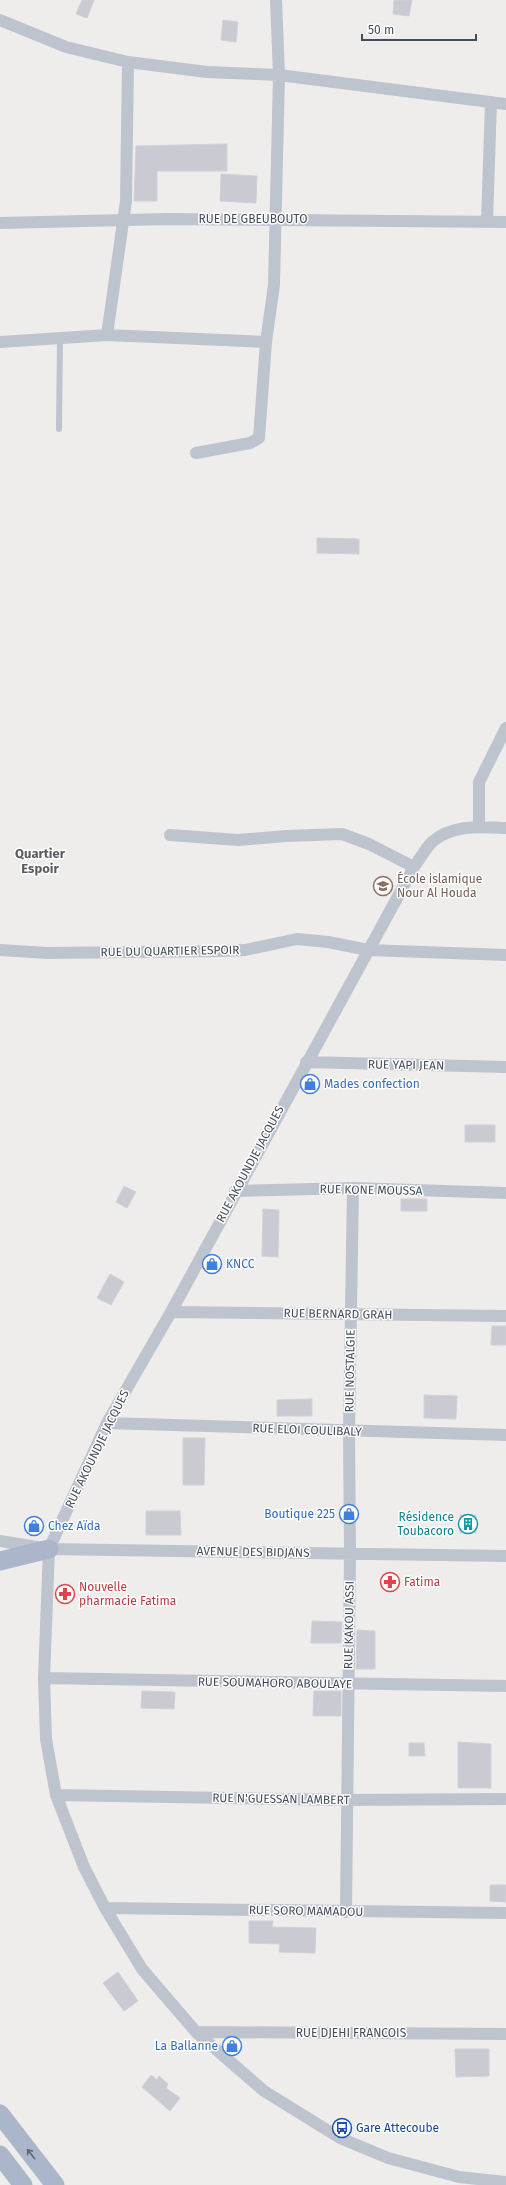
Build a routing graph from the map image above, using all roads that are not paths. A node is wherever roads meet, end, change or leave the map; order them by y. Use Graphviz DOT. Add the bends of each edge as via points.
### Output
graph roads {
  1 [pos="276,0"];
  2 [pos="0,20"];
  3 [pos="128,62"];
  4 [pos="279,75"];
  5 [pos="491,102"];
  6 [pos="506,104"];
  7 [pos="124,219"];
  8 [pos="276,219"];
  9 [pos="487,222"];
  10 [pos="506,222"];
  11 [pos="0,223"];
  12 [pos="107,335"];
  13 [pos="60,338"];
  14 [pos="0,342"];
  15 [pos="266,342"];
  16 [pos="60,429"];
  17 [pos="196,454"];
  18 [pos="506,728"];
  19 [pos="479,827"];
  20 [pos="506,828"];
  21 [pos="170,835"];
  22 [pos="414,867"];
  23 [pos="0,950"];
  24 [pos="368,950"];
  25 [pos="506,955"];
  26 [pos="306,1062"];
  27 [pos="506,1067"];
  28 [pos="353,1188"];
  29 [pos="235,1192"];
  30 [pos="506,1193"];
  31 [pos="171,1312"];
  32 [pos="351,1314"];
  33 [pos="506,1316"];
  34 [pos="107,1423"];
  35 [pos="349,1431"];
  36 [pos="506,1435"];
  37 [pos="0,1541"];
  38 [pos="49,1549"];
  39 [pos="350,1553"];
  40 [pos="506,1556"];
  41 [pos="0,1561"];
  42 [pos="44,1678"];
  43 [pos="348,1684"];
  44 [pos="506,1686"];
  45 [pos="56,1795"];
  46 [pos="346,1800"];
  47 [pos="506,1800"];
  48 [pos="105,1908"];
  49 [pos="346,1912"];
  50 [pos="506,1913"];
  51 [pos="196,2032"];
  52 [pos="506,2034"];
  53 [pos="0,2114"];
  54 [pos="0,2155"];
  55 [pos="506,2182"];
  56 [pos="22,2185"];
  57 [pos="55,2185"];
  1 -- 4 [label="street"];
  2 -- 3 [label="street" via="66,47"];
  3 -- 4 [label="street" via="207,72"];
  3 -- 7 [label="street"];
  4 -- 5 [label="street"];
  4 -- 8 [label="street"];
  5 -- 6 [label="street"];
  5 -- 9 [label="street"];
  7 -- 8 [label="street, RUE DE GBEUBOUTO"];
  7 -- 11 [label="street, RUE DE GBEUBOUTO"];
  7 -- 12 [label="street"];
  8 -- 9 [label="street, RUE DE GBEUBOUTO"];
  8 -- 15 [label="street" via="274,285"];
  9 -- 10 [label="street, RUE DE GBEUBOUTO"];
  12 -- 13 [label="street"];
  12 -- 15 [label="street"];
  13 -- 14 [label="street"];
  13 -- 16 [label="lane"];
  15 -- 17 [label="street" via="259,438 250,443"];
  18 -- 19 [label="street" via="478,782"];
  19 -- 20 [label="street, RUE AKOUNDJE JACQUES"];
  19 -- 22 [label="street, RUE AKOUNDJE JACQUES" via="446,832 431,843"];
  21 -- 22 [label="street" via="238,840 342,834 369,844"];
  22 -- 24 [label="street, RUE AKOUNDJE JACQUES"];
  23 -- 24 [label="street, RUE DU QUARTIER ESPOIR" via="47,953 222,951 245,950 297,939"];
  24 -- 25 [label="street, RUE DU QUARTIER ESPOIR"];
  24 -- 26 [label="street, RUE AKOUNDJE JACQUES"];
  26 -- 27 [label="street, RUE YAPI JEAN"];
  26 -- 29 [label="street, RUE AKOUNDJE JACQUES"];
  28 -- 29 [label="street, RUE KONE MOUSSA"];
  28 -- 30 [label="street, RUE KONE MOUSSA"];
  28 -- 32 [label="street, RUE NOSTALGIE"];
  29 -- 31 [label="street, RUE AKOUNDJE JACQUES"];
  31 -- 32 [label="street, RUE BERNARD GRAH"];
  31 -- 34 [label="street, RUE AKOUNDJE JACQUES"];
  32 -- 33 [label="street, RUE BERNARD GRAH"];
  32 -- 35 [label="street, RUE NOSTALGIE"];
  34 -- 35 [label="street, RUE ELOI COULIBALY"];
  34 -- 38 [label="street, RUE AKOUNDJE JACQUES"];
  35 -- 36 [label="street, RUE ELOI COULIBALY"];
  35 -- 39 [label="street, RUE NOSTALGIE"];
  37 -- 38 [label="street, AVENUE DES BIDJANS"];
  38 -- 39 [label="street, AVENUE DES BIDJANS"];
  38 -- 41 [label="main road"];
  38 -- 42 [label="street, RUE AKOUNDJE JACQUES"];
  39 -- 40 [label="street, AVENUE DES BIDJANS"];
  39 -- 43 [label="street, RUE KAKOU ASSI"];
  42 -- 43 [label="street, RUE SOUMAHORO ABOULAYE"];
  42 -- 45 [label="street, RUE AKOUNDJE JACQUES" via="46,1739"];
  43 -- 44 [label="street, RUE SOUMAHORO ABOULAYE"];
  43 -- 46 [label="street, RUE KAKOU ASSI"];
  45 -- 46 [label="street, RUE N'GUESSAN LAMBERT"];
  45 -- 48 [label="street, RUE AKOUNDJE JACQUES" via="84,1867"];
  46 -- 47 [label="street, RUE N'GUESSAN LAMBERT"];
  46 -- 49 [label="street, RUE KAKOU ASSI"];
  48 -- 49 [label="street, RUE SORO MAMADOU"];
  48 -- 51 [label="street, RUE AKOUNDJE JACQUES" via="142,1969"];
  49 -- 50 [label="street, RUE SORO MAMADOU"];
  51 -- 52 [label="street, RUE DJEHI FRANCOIS"];
  51 -- 55 [label="street, RUE AKOUNDJE JACQUES" via="264,2091 340,2138 388,2158 459,2177"];
  57 -- 53 [label="main road, one-way"];
  54 -- 56 [label="main road"];
}
